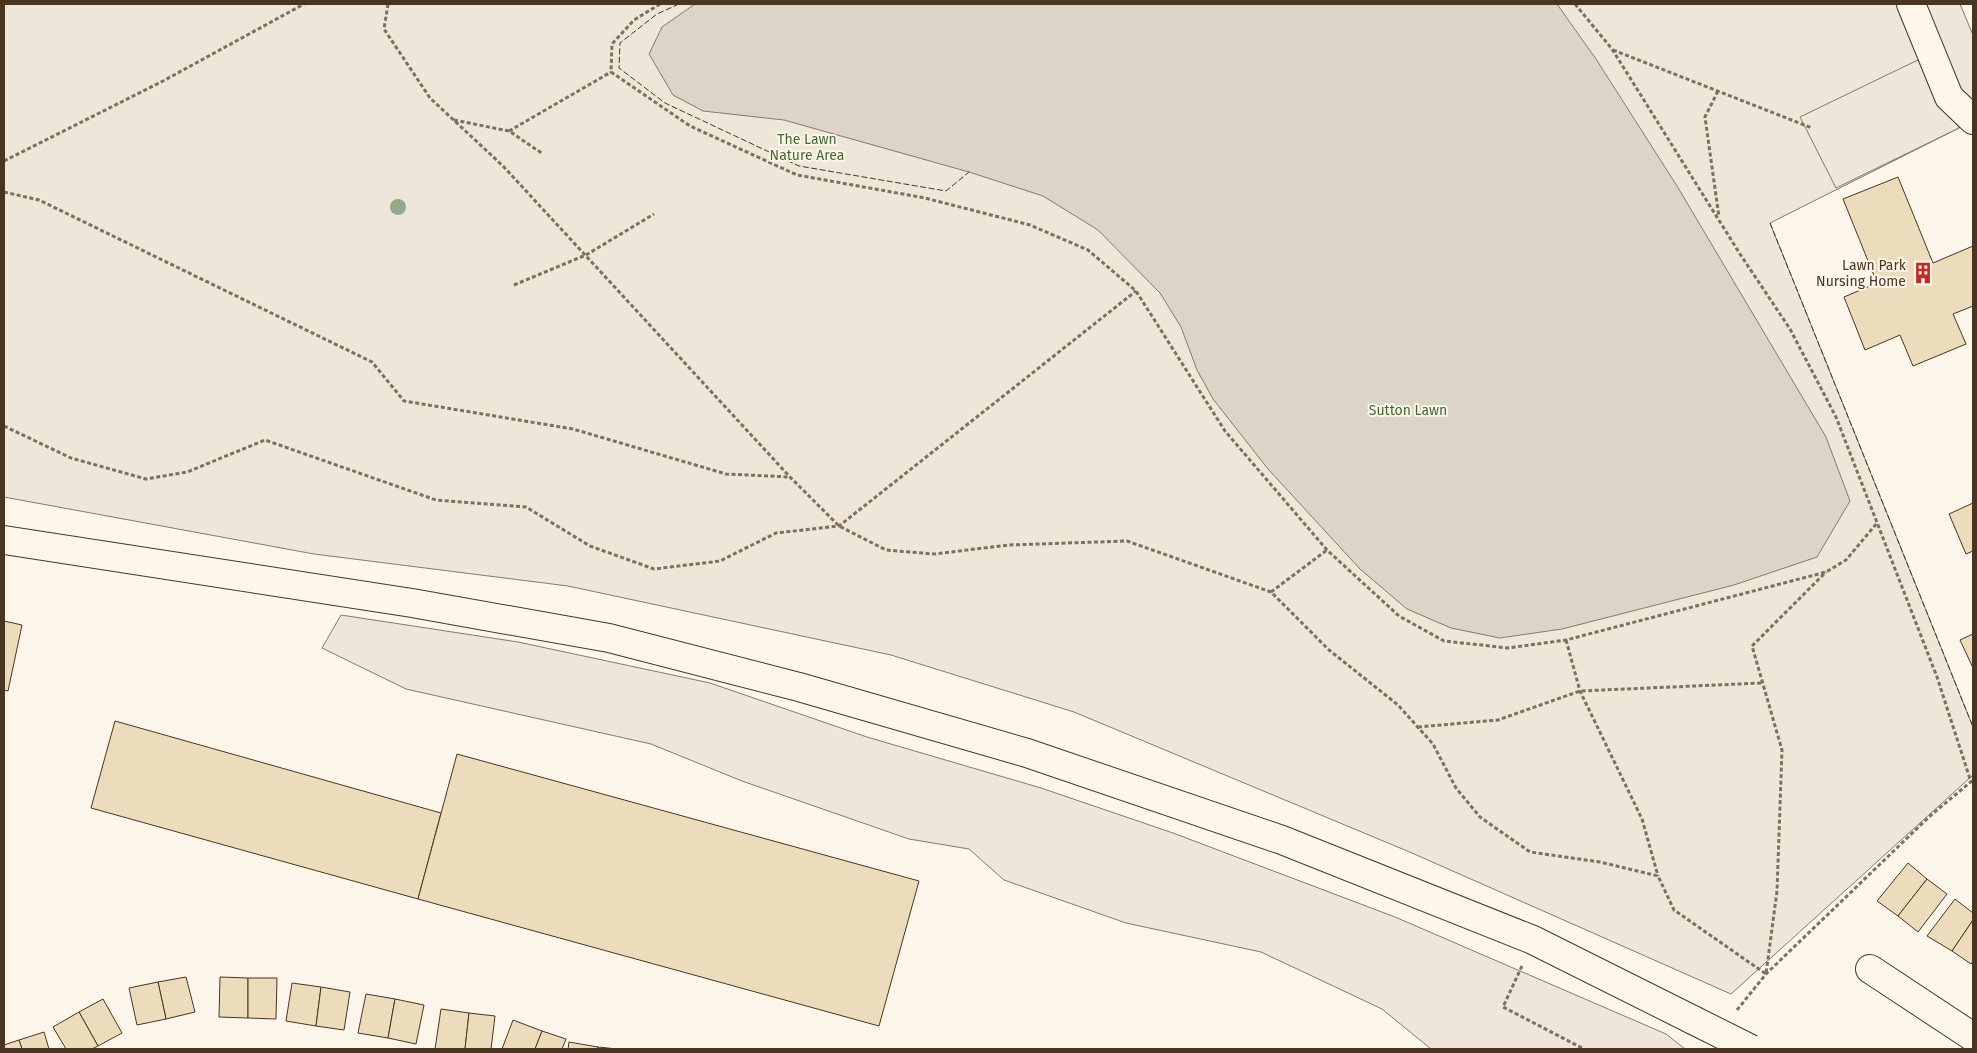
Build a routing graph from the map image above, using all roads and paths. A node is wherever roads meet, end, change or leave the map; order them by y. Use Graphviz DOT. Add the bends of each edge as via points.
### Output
graph roads {
  1 [pos="304,4"];
  2 [pos="388,4"];
  3 [pos="660,4"];
  4 [pos="1575,4"];
  5 [pos="1911,4"];
  6 [pos="1612,50"];
  7 [pos="611,72"];
  8 [pos="1718,92"];
  9 [pos="453,120"];
  10 [pos="1973,120"];
  11 [pos="1812,128"];
  12 [pos="509,131"];
  13 [pos="542,154"];
  14 [pos="4,161"];
  15 [pos="4,192"];
  16 [pos="654,214"];
  17 [pos="1719,220"];
  18 [pos="586,254"];
  19 [pos="514,285"];
  20 [pos="1136,291"];
  21 [pos="4,426"];
  22 [pos="790,477"];
  23 [pos="1877,523"];
  24 [pos="839,526"];
  25 [pos="4,540"];
  26 [pos="1327,550"];
  27 [pos="1826,572"];
  28 [pos="1271,592"];
  29 [pos="1566,640"];
  30 [pos="1762,683"];
  31 [pos="1580,690"];
  32 [pos="1417,727"];
  33 [pos="1972,781"];
  34 [pos="1658,876"];
  35 [pos="1525,958"];
  36 [pos="1870,969"];
  37 [pos="1766,974"];
  38 [pos="1735,1012"];
  39 [pos="1973,1037"];
  40 [pos="1584,1049"];
  41 [pos="1751,1049"];
  1 -- 14 [label="path" via="163,82"];
  2 -- 9 [label="path" via="384,29 430,98"];
  3 -- 7 [label="path" via="634,20 612,44"];
  4 -- 6 [label="path"];
  5 -- 10 [label="main road" via="1949,97"];
  6 -- 8 [label="path"];
  6 -- 17 [label="path"];
  7 -- 12 [label="path"];
  7 -- 20 [label="path" via="690,126 797,175 925,198 1030,225 1088,250"];
  8 -- 11 [label="path"];
  8 -- 17 [label="path" via="1705,117"];
  9 -- 12 [label="path"];
  9 -- 18 [label="path" via="503,166"];
  12 -- 13 [label="path"];
  15 -- 22 [label="path" via="39,200 372,362 404,401 573,430 726,474"];
  16 -- 18 [label="path"];
  17 -- 23 [label="path" via="1790,329 1832,408"];
  18 -- 19 [label="path"];
  18 -- 22 [label="path"];
  20 -- 24 [label="path"];
  20 -- 26 [label="path" via="1225,431"];
  21 -- 24 [label="path" via="71,458 146,479 187,472 265,440 436,500 526,507 590,546 654,569 720,561 776,533"];
  22 -- 24 [label="path"];
  23 -- 27 [label="path" via="1846,560"];
  23 -- 33 [label="path" via="1937,677"];
  24 -- 28 [label="path" via="886,550 934,554 1009,545 1127,541"];
  25 -- 41 [label="main road, bridge" via="412,603 609,638 800,687 1027,753 1282,840 1533,940"];
  26 -- 28 [label="path"];
  26 -- 29 [label="path" via="1399,616 1444,641 1508,648"];
  27 -- 29 [label="path"];
  27 -- 30 [label="path" via="1752,646"];
  28 -- 32 [label="path" via="1329,650 1398,706"];
  29 -- 31 [label="path"];
  30 -- 31 [label="path"];
  30 -- 37 [label="path" via="1782,750 1777,890"];
  31 -- 32 [label="path" via="1498,720"];
  31 -- 34 [label="path" via="1642,819"];
  32 -- 34 [label="path" via="1433,744 1456,788 1480,817 1530,852 1600,862"];
  33 -- 37 [label="path" via="1930,816"];
  34 -- 37 [label="path" via="1674,910"];
  35 -- 40 [label="path" via="1503,1007"];
  36 -- 39 [label="main road"];
  37 -- 38 [label="path"];
}
